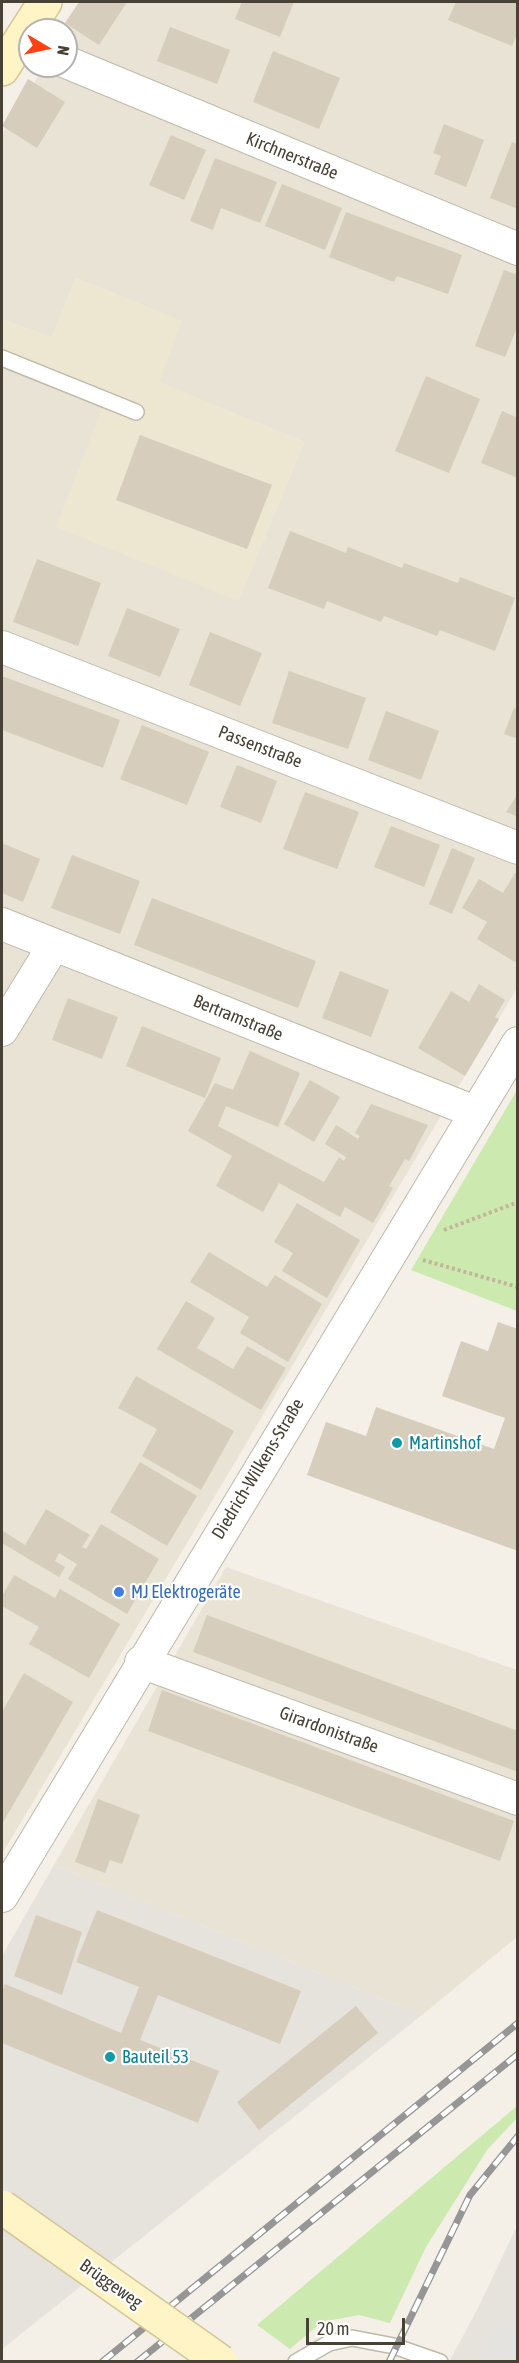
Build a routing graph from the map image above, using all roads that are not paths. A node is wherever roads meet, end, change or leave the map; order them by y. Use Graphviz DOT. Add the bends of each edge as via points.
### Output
graph roads {
  1 [pos="45,2"];
  2 [pos="16,53"];
  3 [pos="78,68"];
  4 [pos="518,249"];
  5 [pos="2,358"];
  6 [pos="136,412"];
  7 [pos="2,647"];
  8 [pos="518,848"];
  9 [pos="2,924"];
  10 [pos="54,945"];
  11 [pos="2,1030"];
  12 [pos="518,1043"];
  13 [pos="475,1112"];
  14 [pos="141,1662"];
  15 [pos="518,1798"];
  16 [pos="2,1896"];
  17 [pos="2,2206"];
  18 [pos="221,2361"];
  19 [pos="296,2361"];
  20 [pos="440,2361"];
  1 -- 2 [label="street"];
  3 -- 4 [label="street, Kirchnerstraße"];
  5 -- 6 [label="lane"];
  7 -- 8 [label="street, Passenstraße"];
  9 -- 10 [label="street, Bertramstraße"];
  10 -- 11 [label="street"];
  10 -- 13 [label="street, Bertramstraße"];
  12 -- 13 [label="street, Diedrich-Wilkens-Straße"];
  13 -- 14 [label="street, Diedrich-Wilkens-Straße"];
  14 -- 15 [label="street, Girardonistraße"];
  14 -- 16 [label="street, Diedrich-Wilkens-Straße"];
  17 -- 18 [label="street, Brüggeweg, bridge"];
  19 -- 20 [label="lane" via="329,2343 352,2338"];
}
